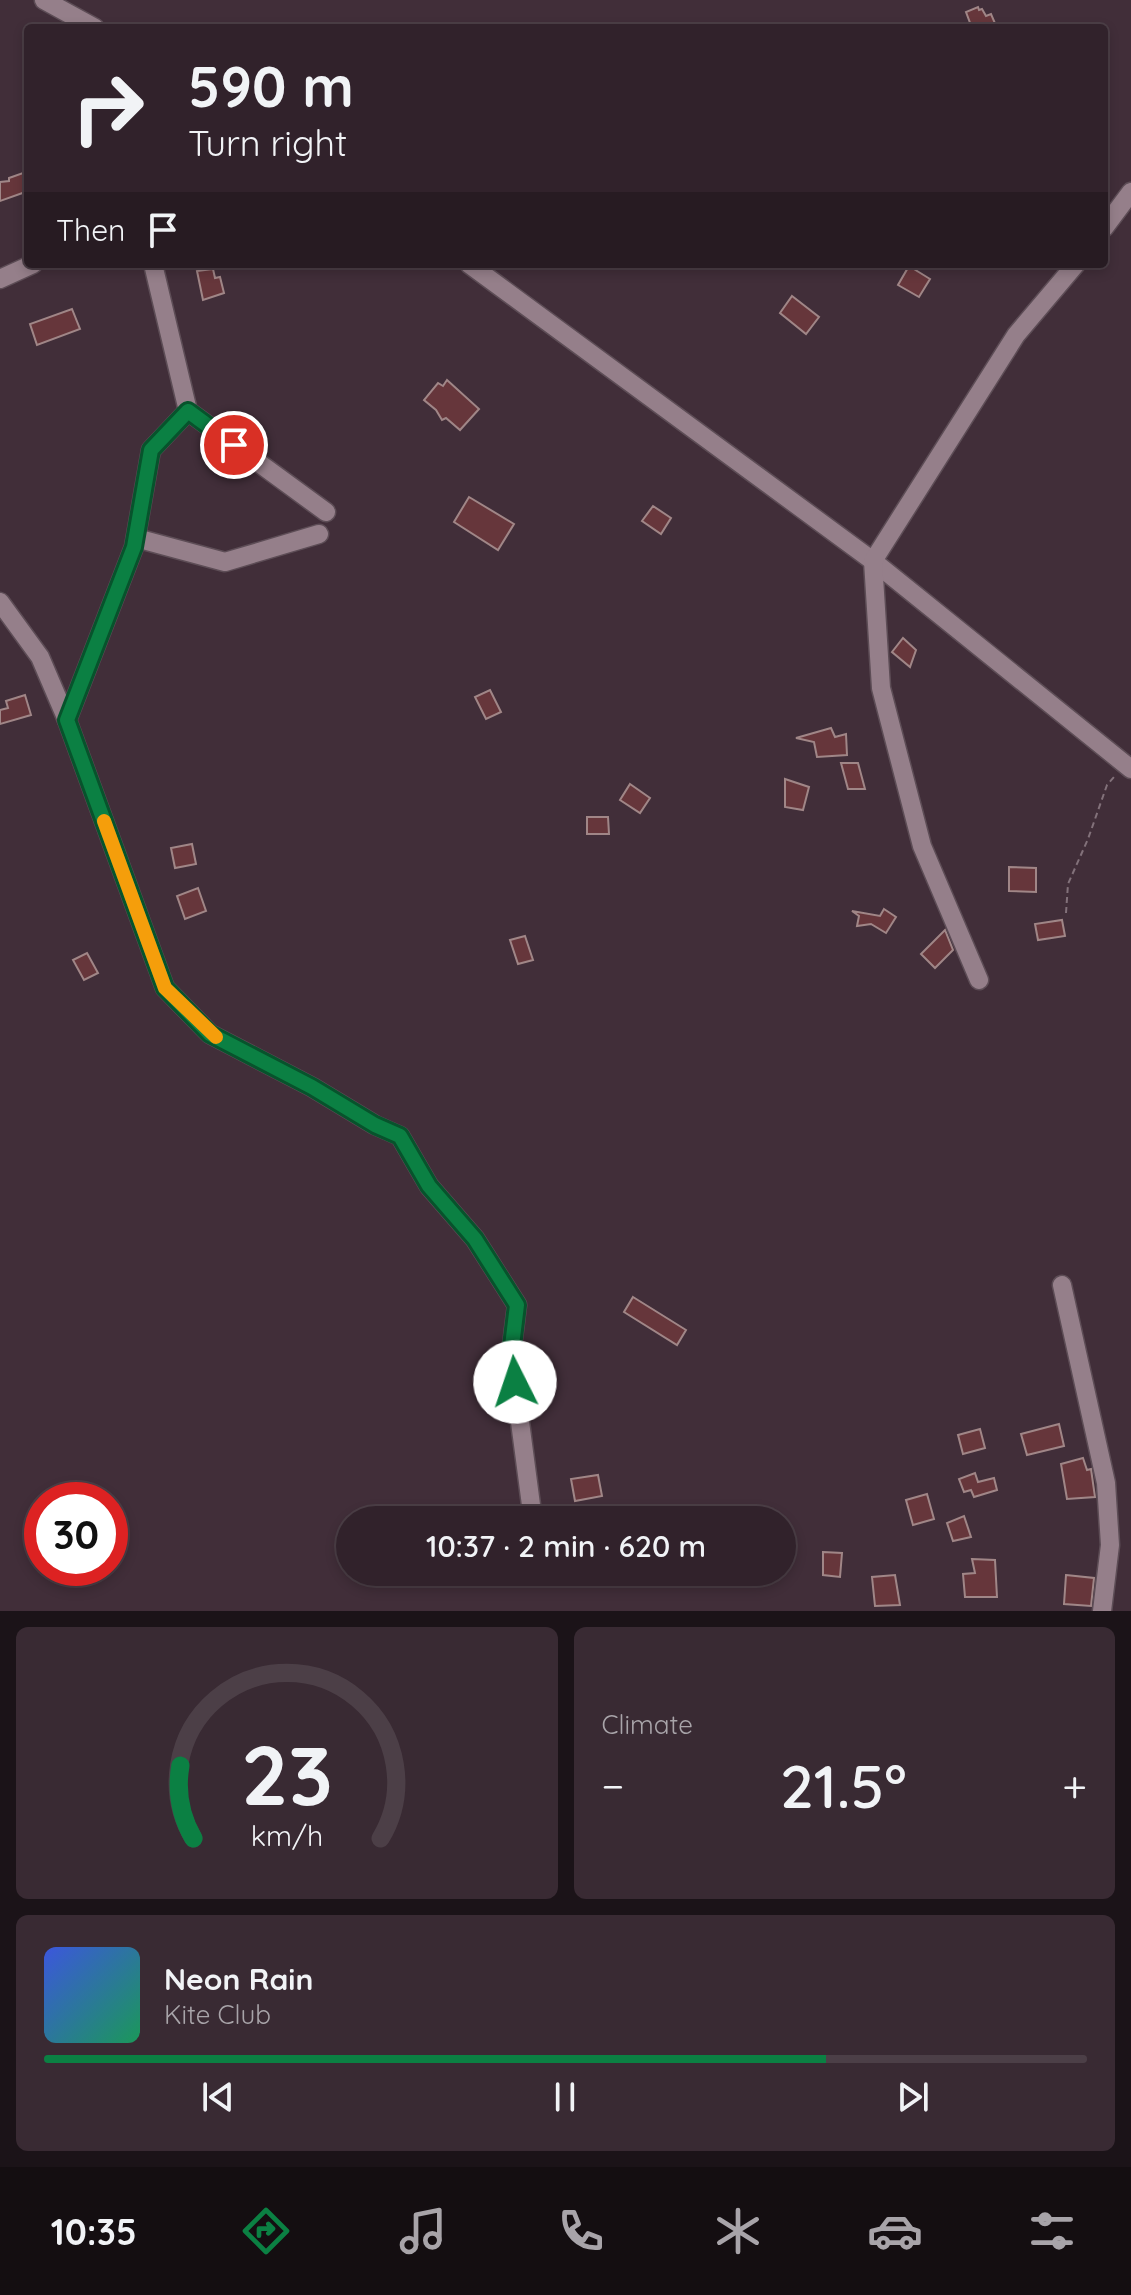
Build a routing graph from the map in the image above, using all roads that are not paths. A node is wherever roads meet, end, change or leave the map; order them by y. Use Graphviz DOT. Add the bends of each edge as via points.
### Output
graph roads {
  1 [pos="44,0"];
  2 [pos="88,24"];
  3 [pos="1131,192"];
  4 [pos="1108,223"];
  5 [pos="24,268"];
  6 [pos="154,268"];
  7 [pos="474,268"];
  8 [pos="1073,268"];
  9 [pos="0,279"];
  10 [pos="188,411"];
  11 [pos="326,512"];
  12 [pos="319,534"];
  13 [pos="136,538"];
  14 [pos="873,561"];
  15 [pos="0,602"];
  16 [pos="67,720"];
  17 [pos="1128,766"];
  18 [pos="979,980"];
  19 [pos="1062,1285"];
  20 [pos="531,1506"];
  21 [pos="1102,1611"];
  1 -- 2 [label="street"];
  3 -- 4 [label="street"];
  5 -- 9 [label="street"];
  6 -- 10 [label="street"];
  7 -- 14 [label="street"];
  8 -- 14 [label="street" via="1016,335"];
  10 -- 11 [label="street"];
  10 -- 13 [label="street" via="151,450"];
  12 -- 13 [label="street" via="225,562"];
  13 -- 16 [label="street"];
  14 -- 17 [label="street"];
  14 -- 18 [label="street" via="884,702 922,846"];
  15 -- 16 [label="street" via="40,657"];
  16 -- 20 [label="street" via="165,988 210,1034 400,1136 429,1186 475,1239 517,1305 511,1354"];
  19 -- 21 [label="street" via="1106,1483 1110,1545"];
}
